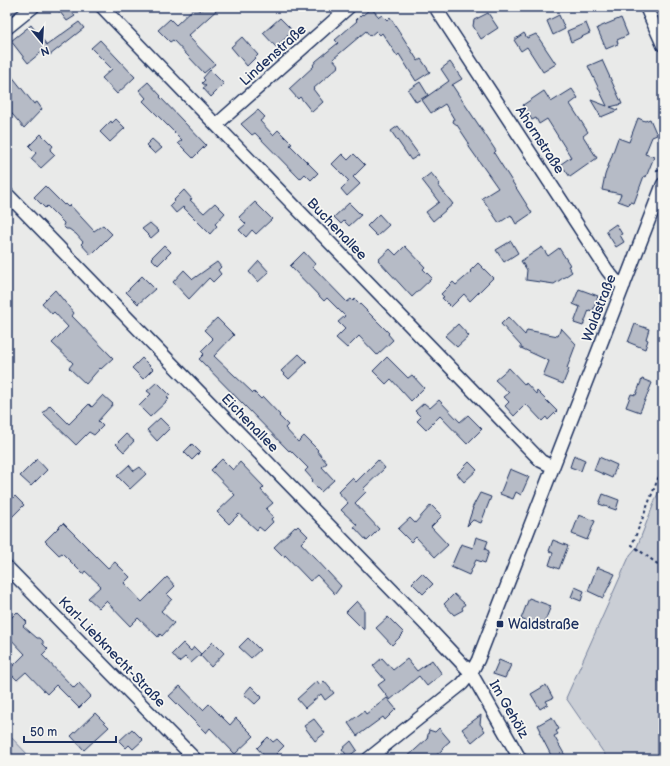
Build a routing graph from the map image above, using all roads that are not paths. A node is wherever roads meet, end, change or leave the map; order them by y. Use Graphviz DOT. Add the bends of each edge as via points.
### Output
graph roads {
  1 [pos="33,7"];
  2 [pos="102,7"];
  3 [pos="350,7"];
  4 [pos="435,7"];
  5 [pos="646,7"];
  6 [pos="7,28"];
  7 [pos="663,45"];
  8 [pos="216,125"];
  9 [pos="663,184"];
  10 [pos="7,194"];
  11 [pos="624,285"];
  12 [pos="553,467"];
  13 [pos="7,567"];
  14 [pos="471,673"];
  15 [pos="370,758"];
  16 [pos="195,759"];
  17 [pos="520,759"];
  1 -- 6 [label="street"];
  2 -- 8 [label="street, Buchenallee"];
  3 -- 8 [label="street, Lindenstraße"];
  4 -- 11 [label="street, Ahornstraße" via="607,270 615,280"];
  5 -- 7 [label="street"];
  8 -- 12 [label="street, Buchenallee" via="541,461"];
  9 -- 11 [label="street, Waldstraße"];
  10 -- 14 [label="street, Eichenallee"];
  11 -- 12 [label="street, Waldstraße"];
  12 -- 14 [label="street, Waldstraße" via="483,649"];
  13 -- 16 [label="street, Karl-Liebknecht-Straße"];
  14 -- 15 [label="street, Waldstraße" via="462,684"];
  14 -- 17 [label="street, Im Gehölz"];
}
